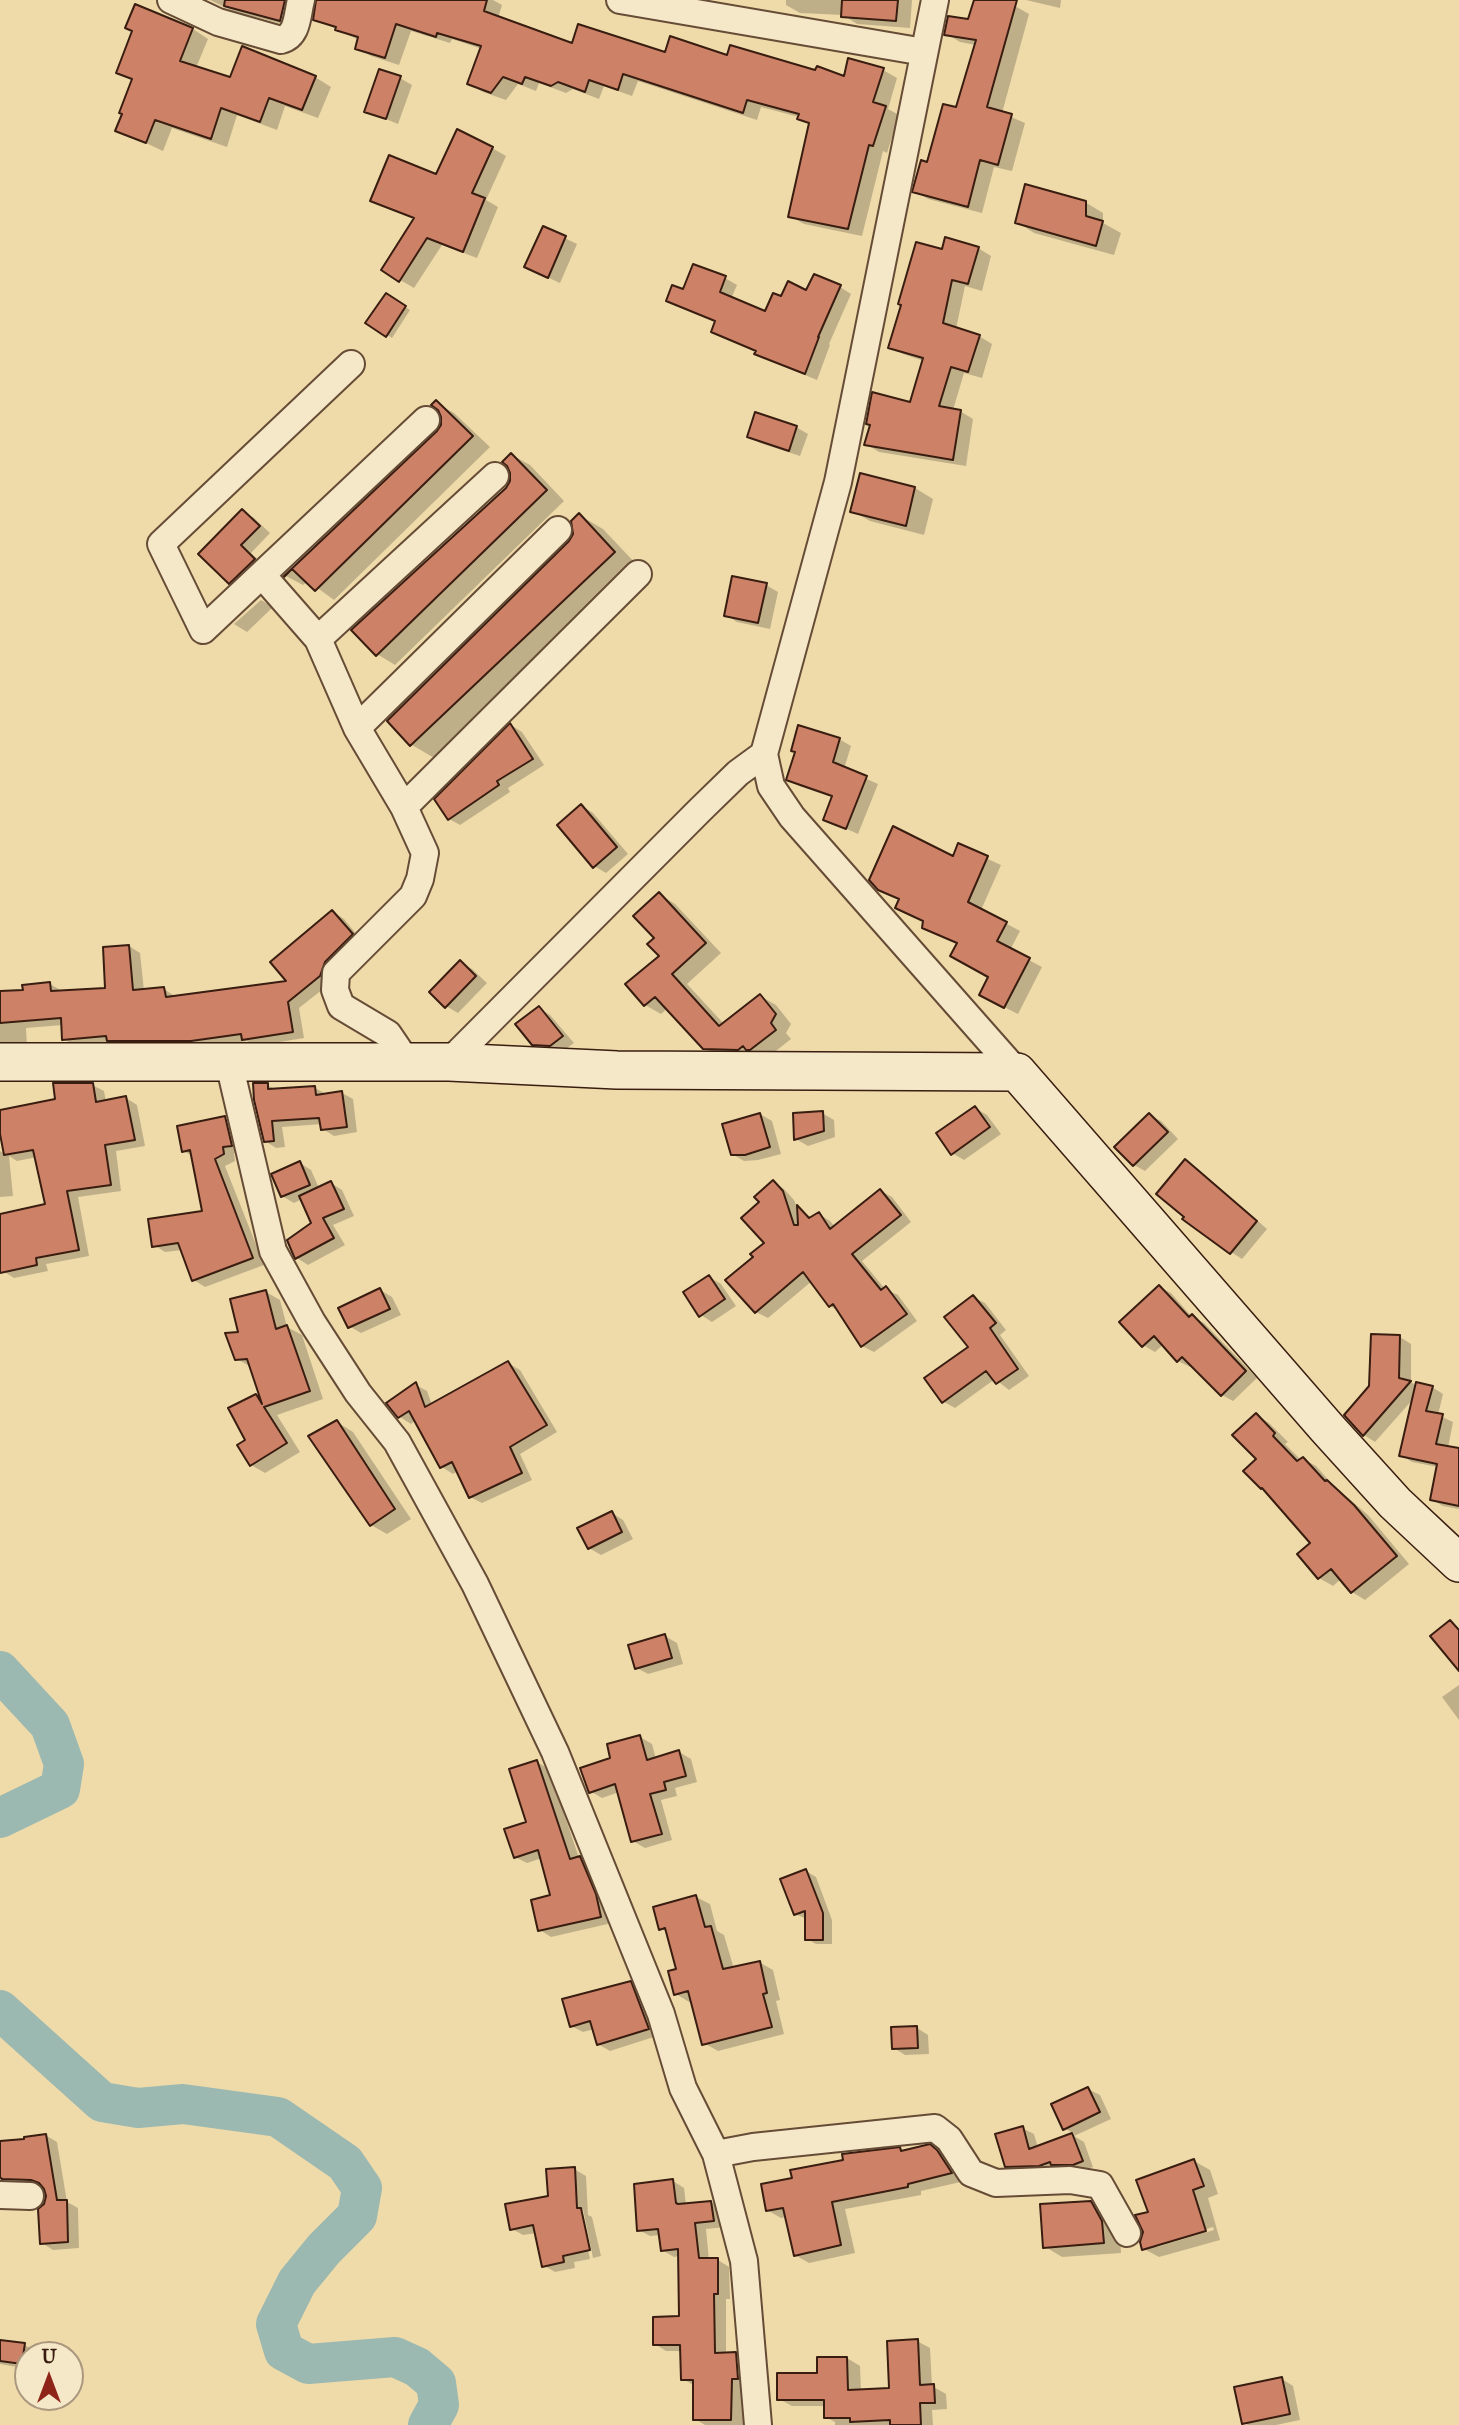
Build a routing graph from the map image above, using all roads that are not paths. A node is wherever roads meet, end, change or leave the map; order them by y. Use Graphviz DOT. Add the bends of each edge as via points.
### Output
graph roads {
  1 [pos="171,0"];
  2 [pos="301,0"];
  3 [pos="620,0"];
  4 [pos="935,0"];
  5 [pos="924,52"];
  6 [pos="351,364"];
  7 [pos="426,420"];
  8 [pos="495,476"];
  9 [pos="558,530"];
  10 [pos="638,574"];
  11 [pos="262,575"];
  12 [pos="318,639"];
  13 [pos="356,728"];
  14 [pos="764,754"];
  15 [pos="404,807"];
  16 [pos="0,1062"];
  17 [pos="407,1062"];
  18 [pos="449,1062"];
  19 [pos="229,1063"];
  20 [pos="1017,1072"];
  21 [pos="1459,1563"];
  22 [pos="716,2154"];
  23 [pos="0,2194"];
  24 [pos="30,2196"];
  25 [pos="1127,2233"];
  26 [pos="758,2425"];
  1 -- 2 [label="street" via="218,22 281,40 292,36"];
  3 -- 5 [label="street"];
  4 -- 5 [label="street"];
  5 -- 14 [label="street" via="838,482"];
  6 -- 11 [label="street" via="162,544 204,630"];
  7 -- 11 [label="street"];
  8 -- 12 [label="street"];
  9 -- 13 [label="street"];
  10 -- 15 [label="street"];
  11 -- 12 [label="street"];
  12 -- 13 [label="street"];
  13 -- 15 [label="street"];
  14 -- 18 [label="street" via="700,810"];
  14 -- 20 [label="street" via="771,786 792,817"];
  15 -- 17 [label="street" via="425,853 420,879 413,896 336,973 334,983 341,1006 388,1034"];
  16 -- 19 [label="street"];
  17 -- 18 [label="street"];
  17 -- 19 [label="street"];
  18 -- 20 [label="street" via="617,1070"];
  19 -- 22 [label="street" via="273,1251 358,1393 397,1442 475,1584 555,1752 661,2014 683,2088"];
  20 -- 21 [label="street" via="1327,1428 1395,1503"];
  22 -- 25 [label="street" via="935,2128 949,2139 971,2174 996,2183 1070,2180 1100,2185"];
  22 -- 26 [label="street" via="744,2261"];
  23 -- 24 [label="street"];
}
